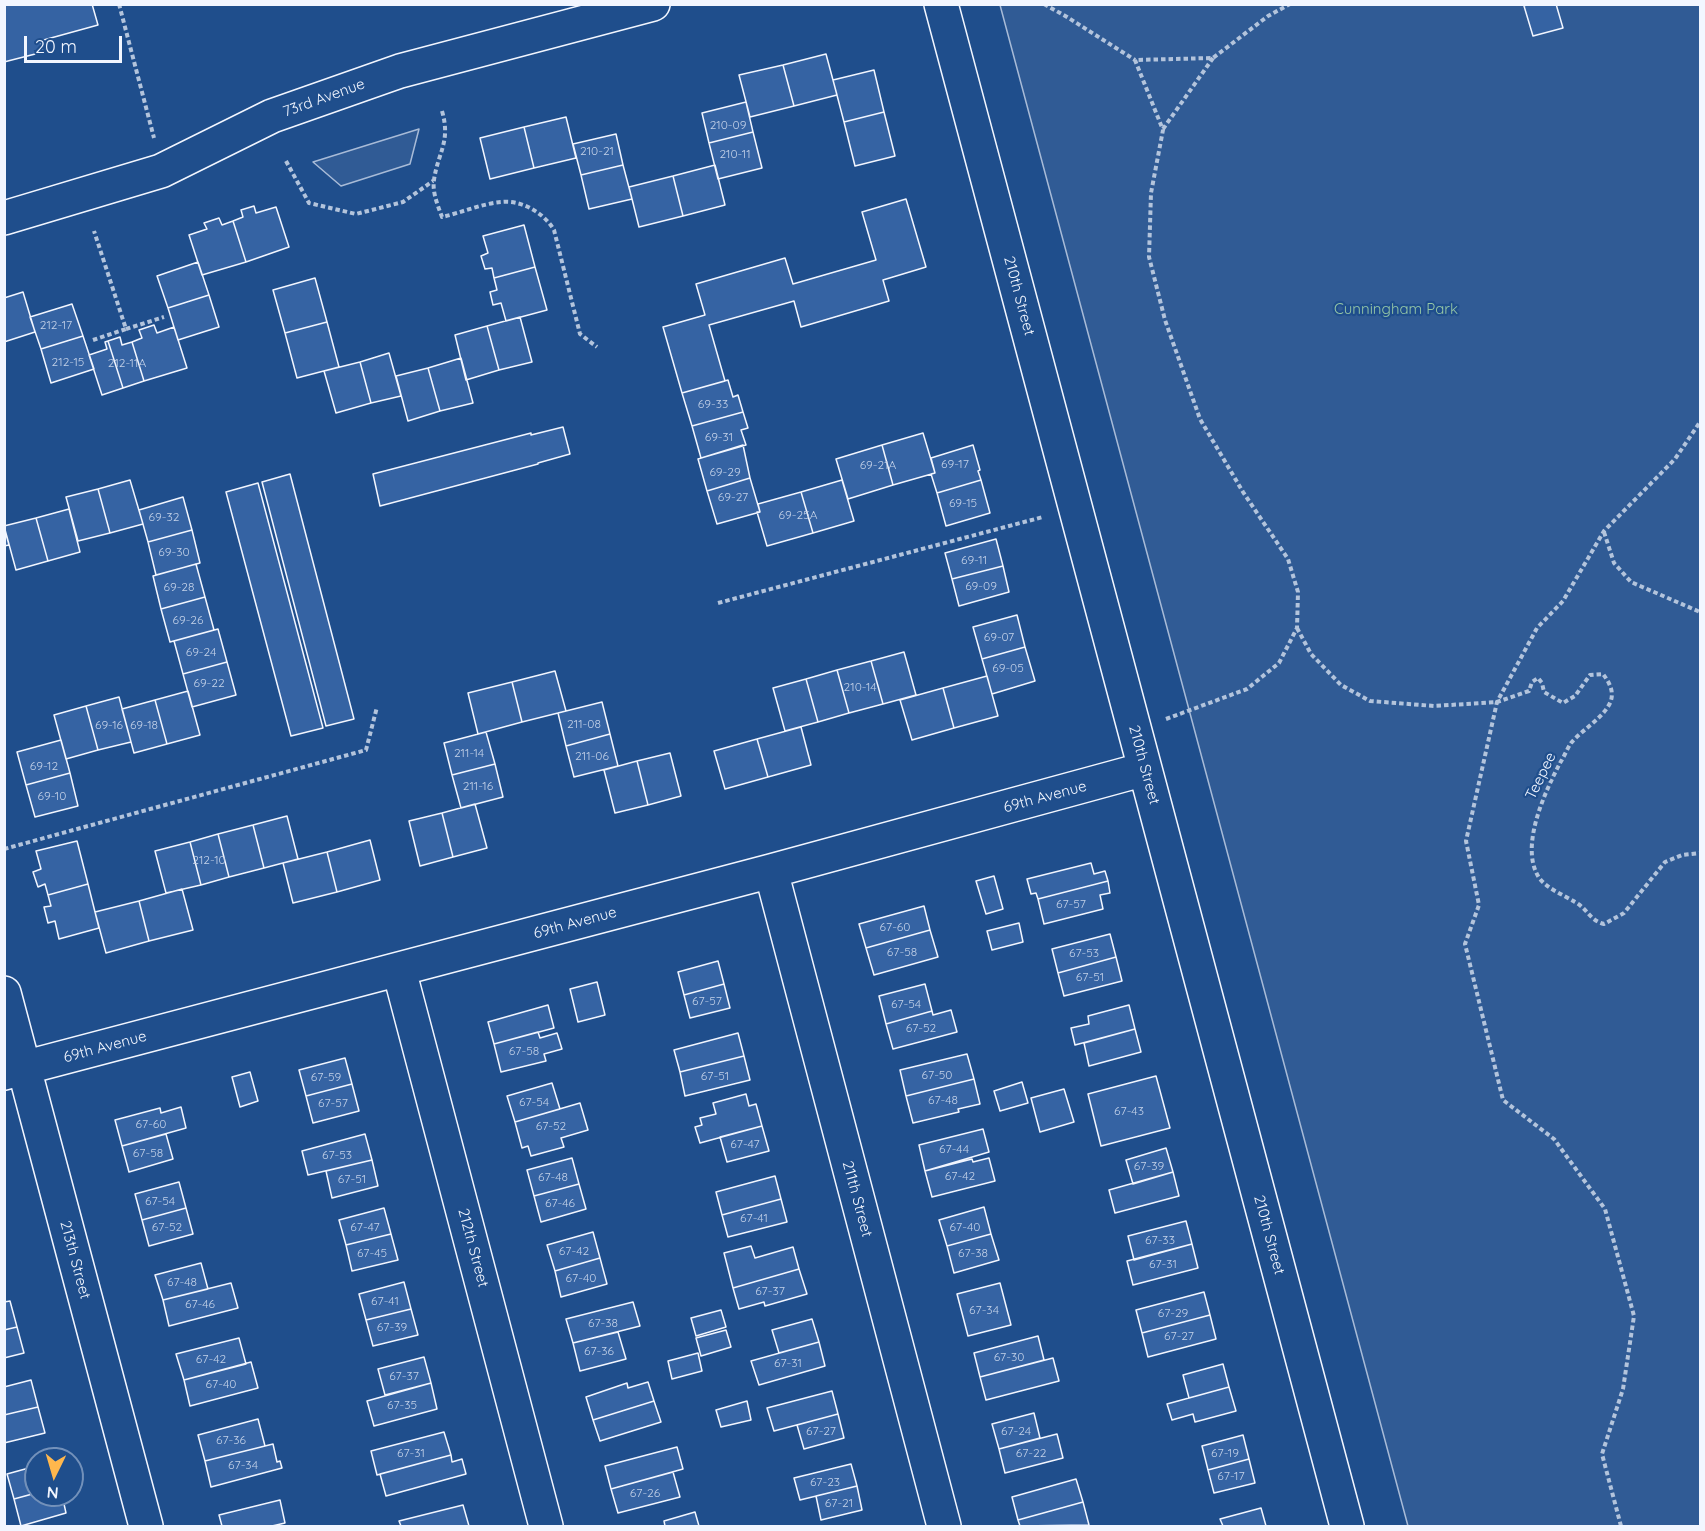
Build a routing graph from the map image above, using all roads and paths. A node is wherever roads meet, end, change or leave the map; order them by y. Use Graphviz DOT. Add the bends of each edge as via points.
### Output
graph roads {
  1 [pos="119,4"];
  2 [pos="653,4"];
  3 [pos="941,4"];
  4 [pos="1044,4"];
  5 [pos="1290,4"];
  6 [pos="1213,58"];
  7 [pos="1135,60"];
  8 [pos="442,111"];
  9 [pos="1163,130"];
  10 [pos="286,161"];
  11 [pos="161,171"];
  12 [pos="433,181"];
  13 [pos="4,218"];
  14 [pos="94,231"];
  15 [pos="164,317"];
  16 [pos="126,329"];
  17 [pos="93,340"];
  18 [pos="597,347"];
  19 [pos="1701,422"];
  20 [pos="1076,509"];
  21 [pos="1604,531"];
  22 [pos="718,603"];
  23 [pos="1701,612"];
  24 [pos="1297,628"];
  25 [pos="1497,702"];
  26 [pos="377,707"];
  27 [pos="1134,729"];
  28 [pos="1145,769"];
  29 [pos="4,849"];
  30 [pos="1701,852"];
  31 [pos="771,872"];
  32 [pos="399,970"];
  33 [pos="4,993"];
  34 [pos="15,1070"];
  35 [pos="146,1527"];
  36 [pos="546,1527"];
  37 [pos="944,1527"];
  38 [pos="1347,1527"];
  39 [pos="1621,1527"];
  1 -- 11 [label="path"];
  2 -- 11 [label="street, 73rd Avenue" via="400,71 272,116"];
  3 -- 20 [label="street, 210th Street"];
  4 -- 7 [label="path"];
  5 -- 6 [label="path"];
  6 -- 7 [label="path"];
  6 -- 9 [label="path"];
  7 -- 9 [label="path"];
  8 -- 12 [label="path" via="446,138"];
  9 -- 24 [label="path" via="1151,193 1149,256 1165,320 1200,419 1288,559 1298,592"];
  10 -- 12 [label="path" via="309,203 356,214 403,201"];
  11 -- 13 [label="street, 73rd Avenue"];
  12 -- 18 [label="path" via="442,217 501,201 518,203 549,221 580,334"];
  14 -- 16 [label="path"];
  15 -- 16 [label="path"];
  16 -- 17 [label="path"];
  19 -- 21 [label="path" via="1675,459"];
  20 -- 22 [label="path"];
  20 -- 27 [label="street, 210th Street"];
  21 -- 23 [label="path" via="1614,563 1631,582"];
  21 -- 25 [label="path" via="1563,601 1537,628"];
  24 -- 25 [label="path" via="1311,654 1341,686 1370,701 1434,706"];
  24 -- 27 [label="path" via="1279,663 1247,689"];
  25 -- 30 [label="path, Teepee" via="1529,691 1538,678 1544,692 1563,703 1575,696 1590,675 1603,674 1611,685 1610,702 1571,744 1537,812 1531,861 1539,879 1578,903 1594,921 1604,924 1624,913 1665,862"];
  25 -- 39 [label="path" via="1466,841 1479,905 1465,944 1503,1100 1554,1139 1605,1209 1634,1316 1623,1389 1602,1454"];
  26 -- 29 [label="path" via="366,750"];
  27 -- 28 [label="street, 210th Street"];
  28 -- 31 [label="street, 69th Avenue"];
  28 -- 38 [label="street, 210th Street"];
  31 -- 32 [label="street, 69th Avenue"];
  31 -- 37 [label="street, 211th Street"];
  32 -- 34 [label="street, 69th Avenue"];
  32 -- 36 [label="street, 212th Street"];
  33 -- 34 [label="street, 213th Street"];
  34 -- 35 [label="street, 213th Street"];
}
